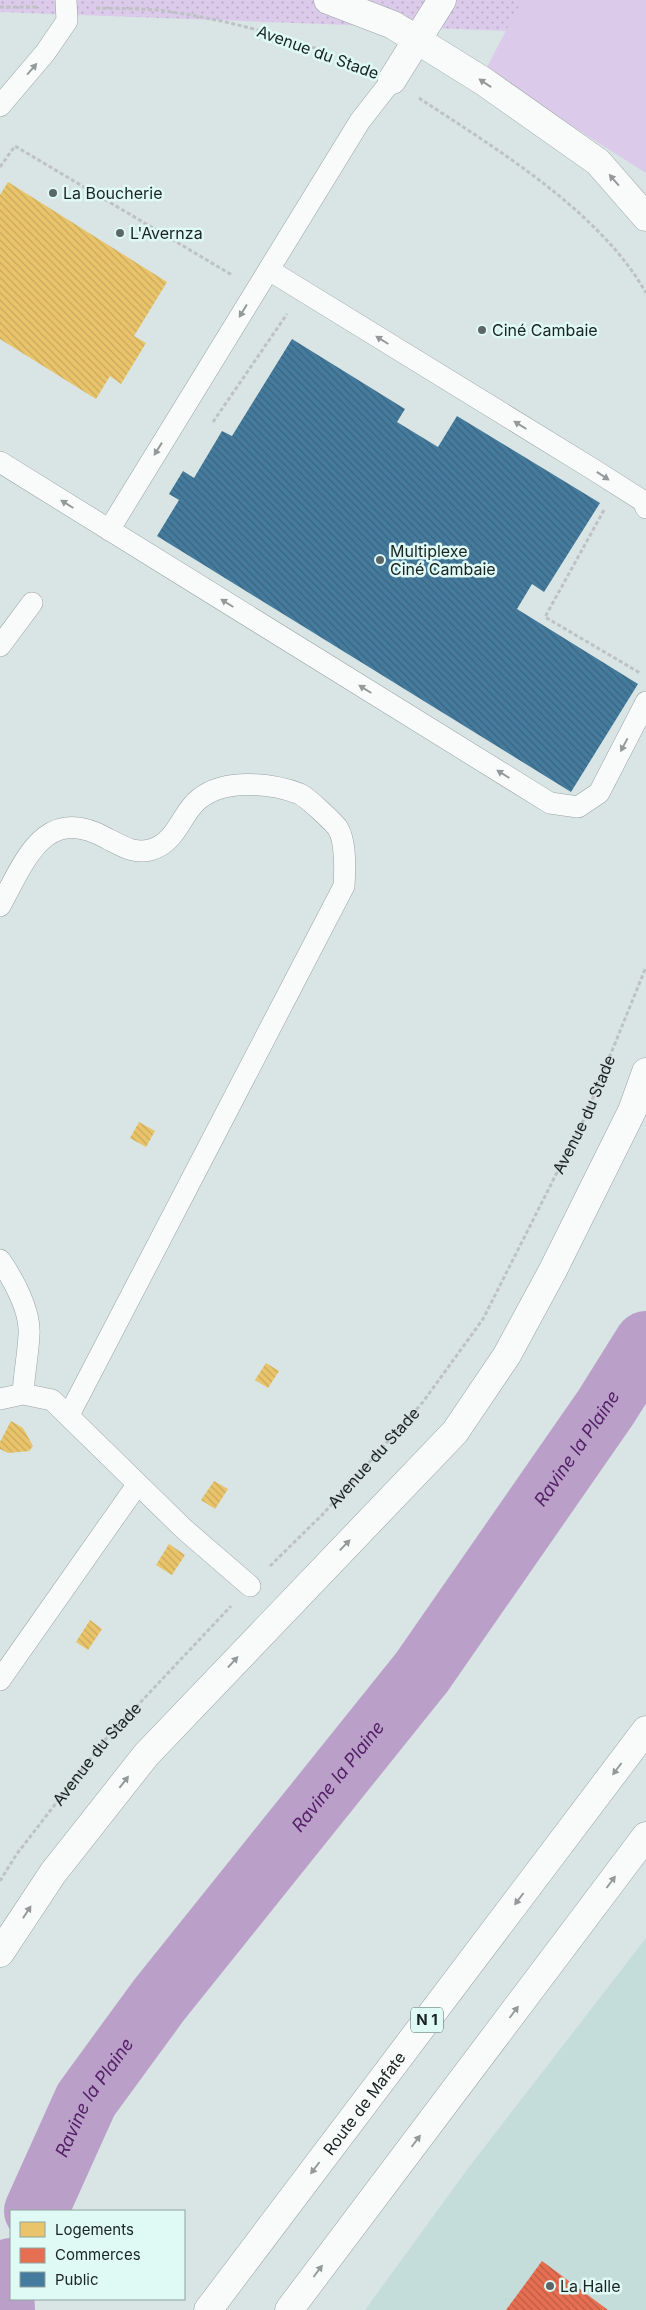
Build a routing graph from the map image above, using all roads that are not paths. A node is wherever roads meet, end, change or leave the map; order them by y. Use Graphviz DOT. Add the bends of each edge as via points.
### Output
graph roads {
  1 [pos="328,0"];
  2 [pos="442,0"];
  3 [pos="66,3"];
  4 [pos="416,40"];
  5 [pos="392,80"];
  6 [pos="0,106"];
  7 [pos="646,217"];
  8 [pos="269,270"];
  9 [pos="1,464"];
  10 [pos="646,508"];
  11 [pos="109,530"];
  12 [pos="32,603"];
  13 [pos="0,646"];
  14 [pos="646,702"];
  15 [pos="0,906"];
  16 [pos="646,1072"];
  17 [pos="0,1260"];
  18 [pos="23,1394"];
  19 [pos="0,1399"];
  20 [pos="69,1415"];
  21 [pos="137,1485"];
  22 [pos="250,1586"];
  23 [pos="0,1680"];
  24 [pos="646,1730"];
  25 [pos="646,1836"];
  26 [pos="0,1953"];
  27 [pos="208,2310"];
  28 [pos="288,2310"];
  1 -- 4 [label="main road" via="393,25"];
  2 -- 4 [label="main road"];
  6 -- 3 [label="lane, one-way" via="45,53 67,21"];
  4 -- 5 [label="main road"];
  7 -- 4 [label="main road, one-way" via="598,162 483,81"];
  5 -- 8 [label="lane" via="360,121"];
  8 -- 10 [label="lane" via="562,450 642,501"];
  8 -- 11 [label="lane, one-way"];
  11 -- 9 [label="lane, one-way"];
  14 -- 11 [label="lane, one-way" via="599,792 578,807 550,803"];
  12 -- 13 [label="lane"];
  15 -- 20 [label="lane" via="32,847 54,832 74,826 92,830 130,851 151,850 174,834 198,799 225,786 272,786 302,795 338,828 346,864 344,886"];
  26 -- 16 [label="main road, one-way" via="53,1872 146,1755 455,1432 508,1354 553,1270 632,1111"];
  17 -- 18 [label="lane" via="20,1293 30,1334"];
  18 -- 19 [label="lane"];
  18 -- 20 [label="lane" via="52,1400"];
  20 -- 21 [label="lane"];
  21 -- 22 [label="lane"];
  21 -- 23 [label="lane"];
  24 -- 27 [label="main road, Route de Mafate / N 1, one-way"];
  28 -- 25 [label="main road, one-way"];
}
